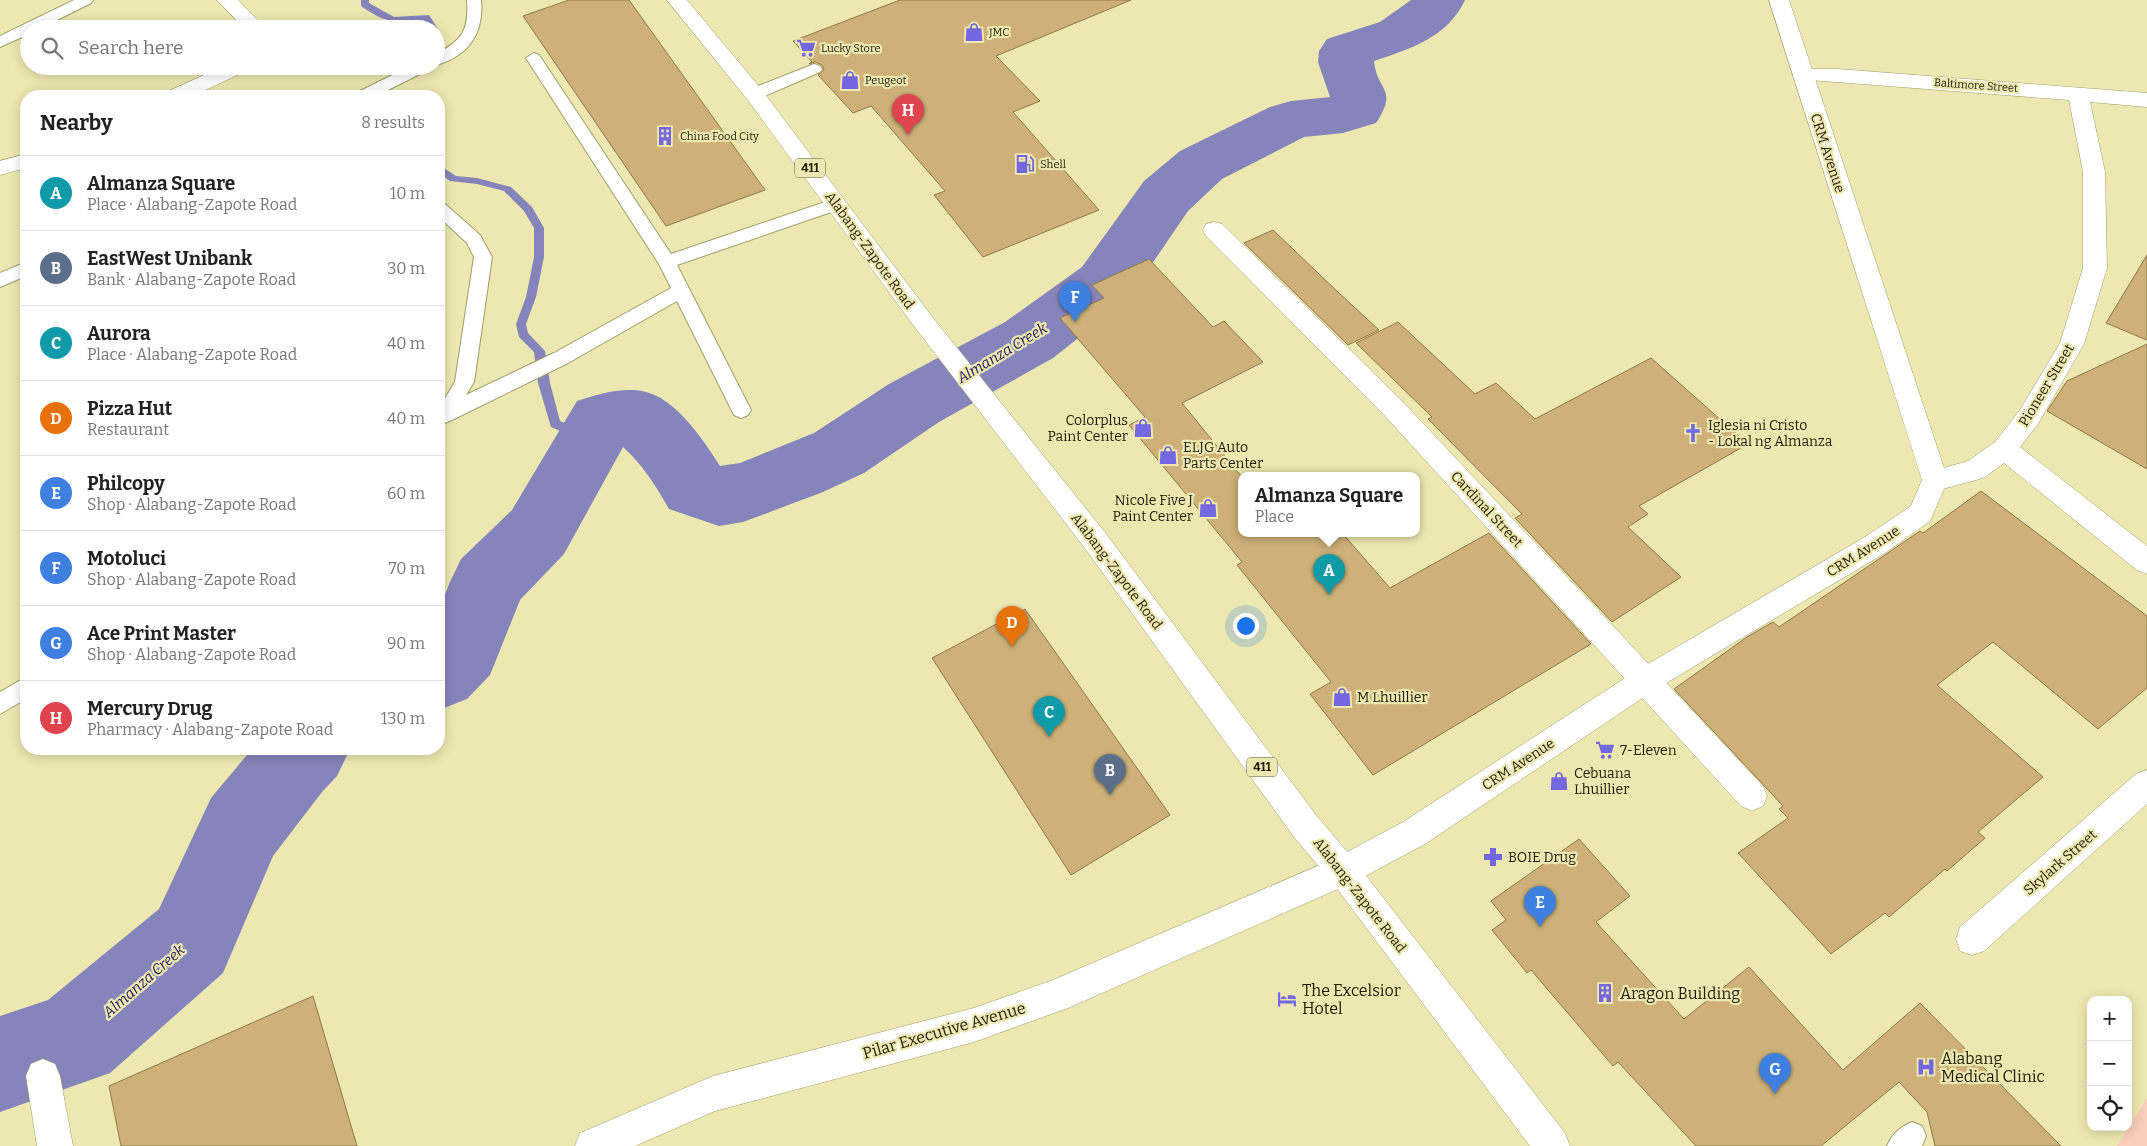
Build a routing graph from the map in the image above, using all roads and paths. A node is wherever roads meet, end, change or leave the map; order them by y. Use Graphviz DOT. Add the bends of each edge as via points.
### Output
graph roads {
  1 [pos="86,0"];
  2 [pos="227,0"];
  3 [pos="474,0"];
  4 [pos="678,0"];
  5 [pos="1779,0"];
  6 [pos="45,20"];
  7 [pos="247,20"];
  8 [pos="20,32"];
  9 [pos="0,42"];
  10 [pos="445,54"];
  11 [pos="534,58"];
  12 [pos="814,69"];
  13 [pos="222,75"];
  14 [pos="406,75"];
  15 [pos="1804,75"];
  16 [pos="189,90"];
  17 [pos="376,90"];
  18 [pos="2078,93"];
  19 [pos="754,94"];
  20 [pos="2147,100"];
  21 [pos="20,163"];
  22 [pos="0,168"];
  23 [pos="837,204"];
  24 [pos="445,213"];
  25 [pos="1214,230"];
  26 [pos="667,262"];
  27 [pos="20,271"];
  28 [pos="0,281"];
  29 [pos="682,290"];
  30 [pos="741,410"];
  31 [pos="445,412"];
  32 [pos="445,415"];
  33 [pos="2004,449"];
  34 [pos="1935,480"];
  35 [pos="2147,562"];
  36 [pos="1646,680"];
  37 [pos="20,692"];
  38 [pos="0,704"];
  39 [pos="2147,784"];
  40 [pos="1752,796"];
  41 [pos="1343,870"];
  42 [pos="1972,939"];
  43 [pos="43,1076"];
  44 [pos="55,1146"];
  45 [pos="593,1146"];
  46 [pos="1552,1146"];
  1 -- 6 [label="lane"];
  2 -- 7 [label="main road"];
  3 -- 10 [label="lane" via="475,26 466,40"];
  4 -- 19 [label="main road, Alabang-Zapote Road / 411"];
  5 -- 15 [label="main road, CRM Avenue"];
  8 -- 9 [label="lane"];
  11 -- 26 [label="lane"];
  12 -- 19 [label="lane"];
  13 -- 16 [label="main road"];
  14 -- 17 [label="lane"];
  15 -- 18 [label="main road, Baltimore Street"];
  15 -- 34 [label="main road, CRM Avenue"];
  18 -- 20 [label="main road, Baltimore Street"];
  18 -- 33 [label="main road, Pioneer Street" via="2094,172 2095,268 2072,344 2029,416"];
  19 -- 23 [label="main road, Alabang-Zapote Road / 411"];
  21 -- 22 [label="main road"];
  23 -- 26 [label="lane"];
  23 -- 41 [label="main road, Alabang-Zapote Road / 411" via="937,339 1097,543 1305,826"];
  24 -- 31 [label="lane" via="474,239 483,256 464,382"];
  25 -- 36 [label="main road, Cardinal Street" via="1394,409"];
  26 -- 29 [label="lane"];
  27 -- 28 [label="lane"];
  29 -- 30 [label="lane"];
  29 -- 32 [label="lane" via="561,358"];
  33 -- 34 [label="main road, Pioneer Street" via="1976,470"];
  33 -- 35 [label="main road"];
  34 -- 36 [label="main road, CRM Avenue" via="1922,513 1875,545"];
  36 -- 40 [label="main road, Cardinal Street"];
  36 -- 41 [label="main road, CRM Avenue" via="1414,833"];
  37 -- 38 [label="lane"];
  39 -- 42 [label="main road, Skylark Street"];
  41 -- 45 [label="main road, Pilar Executive Avenue" via="1056,996 974,1025 713,1094"];
  41 -- 46 [label="main road, Alabang-Zapote Road / 411"];
  43 -- 44 [label="main road"];
}
